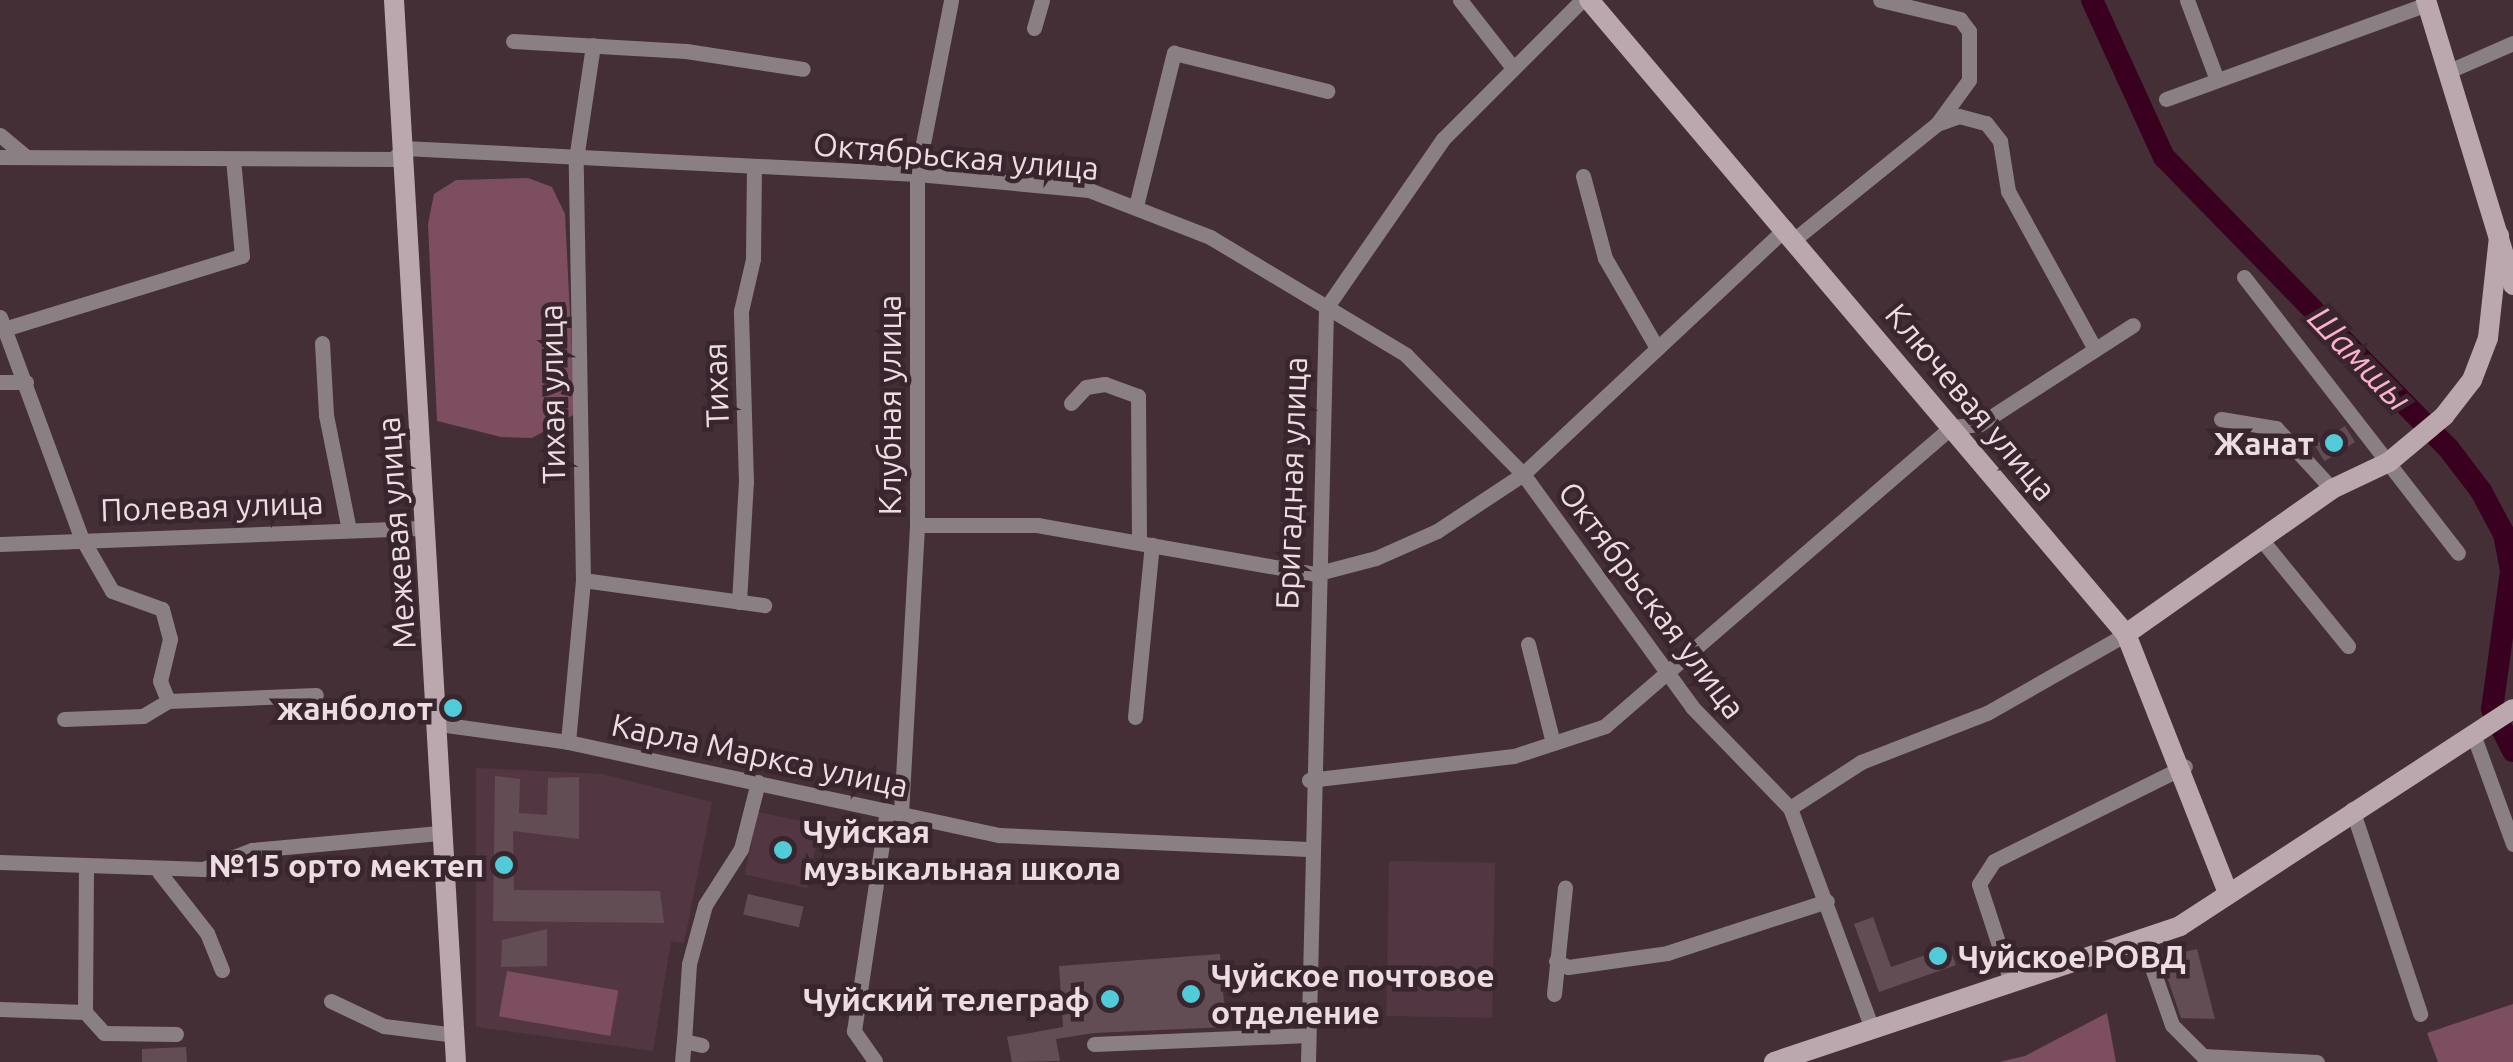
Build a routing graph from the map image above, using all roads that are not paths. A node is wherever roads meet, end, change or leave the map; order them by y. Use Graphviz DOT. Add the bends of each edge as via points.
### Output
graph roads {
  1 [pos="394,0"];
  2 [pos="951,0"];
  3 [pos="1042,0"];
  4 [pos="1460,0"];
  5 [pos="1585,0"];
  6 [pos="1880,0"];
  7 [pos="2187,0"];
  8 [pos="2427,2"];
  9 [pos="1034,28"];
  10 [pos="513,40"];
  11 [pos="2513,43"];
  12 [pos="592,45"];
  13 [pos="1510,64"];
  14 [pos="803,69"];
  15 [pos="2450,71"];
  16 [pos="2217,80"];
  17 [pos="1327,91"];
  18 [pos="2166,99"];
  19 [pos="1940,119"];
  20 [pos="0,135"];
  21 [pos="398,154"];
  22 [pos="0,157"];
  23 [pos="26,157"];
  24 [pos="576,158"];
  25 [pos="233,159"];
  26 [pos="754,167"];
  27 [pos="917,174"];
  28 [pos="1582,176"];
  29 [pos="1136,206"];
  30 [pos="1791,233"];
  31 [pos="2500,236"];
  32 [pos="2244,277"];
  33 [pos="2513,285"];
  34 [pos="1326,308"];
  35 [pos="2,323"];
  36 [pos="2133,325"];
  37 [pos="322,343"];
  38 [pos="1657,348"];
  39 [pos="2095,349"];
  40 [pos="0,382"];
  41 [pos="26,382"];
  42 [pos="1071,404"];
  43 [pos="2221,419"];
  44 [pos="1952,427"];
  45 [pos="2389,462"];
  46 [pos="1523,474"];
  47 [pos="2332,489"];
  48 [pos="917,525"];
  49 [pos="426,528"];
  50 [pos="350,530"];
  51 [pos="82,537"];
  52 [pos="2261,539"];
  53 [pos="0,544"];
  54 [pos="1146,544"];
  55 [pos="2458,553"];
  56 [pos="1315,574"];
  57 [pos="583,580"];
  58 [pos="739,602"];
  59 [pos="764,605"];
  60 [pos="2126,634"];
  61 [pos="1528,644"];
  62 [pos="2348,646"];
  63 [pos="1673,675"];
  64 [pos="316,695"];
  65 [pos="168,701"];
  66 [pos="2511,711"];
  67 [pos="1135,717"];
  68 [pos="64,719"];
  69 [pos="440,724"];
  70 [pos="2479,731"];
  71 [pos="568,742"];
  72 [pos="1553,743"];
  73 [pos="2184,766"];
  74 [pos="1309,780"];
  75 [pos="758,782"];
  76 [pos="1790,808"];
  77 [pos="2352,809"];
  78 [pos="894,811"];
  79 [pos="439,832"];
  80 [pos="2513,844"];
  81 [pos="1308,848"];
  82 [pos="0,862"];
  83 [pos="86,867"];
  84 [pos="159,872"];
  85 [pos="1565,888"];
  86 [pos="2227,890"];
  87 [pos="1827,901"];
  88 [pos="2143,942"];
  89 [pos="1556,960"];
  90 [pos="222,970"];
  91 [pos="2011,982"];
  92 [pos="1554,994"];
  93 [pos="331,1002"];
  94 [pos="0,1009"];
  95 [pos="86,1012"];
  96 [pos="2420,1014"];
  97 [pos="1872,1029"];
  98 [pos="176,1034"];
  99 [pos="455,1035"];
  100 [pos="1308,1035"];
  101 [pos="684,1041"];
  102 [pos="702,1044"];
  103 [pos="1094,1044"];
  104 [pos="2204,1059"];
  105 [pos="875,1060"];
  106 [pos="456,1062"];
  107 [pos="682,1062"];
  108 [pos="1308,1062"];
  109 [pos="1774,1062"];
  110 [pos="2317,1062"];
  1 -- 21 [label="street, Межевая улица"];
  2 -- 27 [label="street, Клубная улица"];
  3 -- 9 [label="street"];
  4 -- 13 [label="street"];
  5 -- 13 [label="street"];
  5 -- 30 [label="street, Ключевая улица"];
  6 -- 19 [label="street" via="1942,11 1970,31 1968,80"];
  7 -- 16 [label="street"];
  8 -- 15 [label="street"];
  8 -- 16 [label="street"];
  10 -- 12 [label="street"];
  11 -- 15 [label="street"];
  12 -- 14 [label="street"];
  12 -- 24 [label="street, Тихая улица"];
  13 -- 34 [label="street" via="1442,139"];
  15 -- 31 [label="street"];
  16 -- 18 [label="street"];
  17 -- 29 [label="street" via="1174,54"];
  19 -- 30 [label="street"];
  19 -- 39 [label="street" via="1986,123 2000,141 2008,192"];
  20 -- 23 [label="street"];
  21 -- 24 [label="street, Октябрьская улица" via="404,148"];
  21 -- 25 [label="street, Октябрьская улица"];
  21 -- 49 [label="street, Межевая улица"];
  22 -- 23 [label="street, Октябрьская улица"];
  23 -- 25 [label="street, Октябрьская улица"];
  24 -- 26 [label="street, Октябрьская улица"];
  24 -- 57 [label="street, Тихая улица"];
  25 -- 35 [label="street" via="242,256"];
  26 -- 27 [label="street, Октябрьская улица"];
  26 -- 58 [label="street, Тихая" via="754,259 740,311 746,482"];
  27 -- 29 [label="street, Октябрьская улица" via="1089,190"];
  27 -- 48 [label="street, Клубная улица"];
  28 -- 38 [label="street" via="1605,258"];
  29 -- 34 [label="street, Октябрьская улица" via="1210,237"];
  30 -- 38 [label="street"];
  30 -- 44 [label="street, Ключевая улица"];
  31 -- 33 [label="street"];
  31 -- 45 [label="street" via="2488,338 2472,380 2444,416"];
  32 -- 45 [label="street"];
  34 -- 46 [label="street, Октябрьская улица" via="1406,355 1467,408"];
  34 -- 56 [label="street, Бригадная улица"];
  35 -- 41 [label="street"];
  36 -- 39 [label="street"];
  37 -- 50 [label="street" via="326,414"];
  38 -- 46 [label="street"];
  39 -- 44 [label="street" via="1980,424"];
  40 -- 41 [label="street"];
  41 -- 51 [label="street"];
  42 -- 54 [label="street" via="1086,387 1105,384 1138,396"];
  43 -- 47 [label="street" via="2276,428"];
  44 -- 60 [label="street, Ключевая улица"];
  44 -- 63 [label="street"];
  45 -- 47 [label="street"];
  45 -- 55 [label="street"];
  46 -- 56 [label="street" via="1437,531"];
  46 -- 63 [label="street, Октябрьская улица"];
  47 -- 52 [label="street"];
  48 -- 54 [label="street" via="1037,525"];
  48 -- 78 [label="street, Клубная улица"];
  49 -- 50 [label="street, Полевая улица"];
  49 -- 69 [label="street, Межевая улица"];
  50 -- 51 [label="street, Полевая улица"];
  51 -- 53 [label="street, Полевая улица"];
  51 -- 65 [label="street" via="112,590 162,609 170,639 160,681"];
  52 -- 60 [label="street"];
  52 -- 62 [label="street"];
  54 -- 56 [label="street"];
  54 -- 67 [label="street"];
  56 -- 74 [label="street, Бригадная улица"];
  57 -- 58 [label="street"];
  57 -- 71 [label="street, Тихая улица"];
  58 -- 59 [label="street"];
  60 -- 73 [label="street, Ключевая улица"];
  60 -- 76 [label="street" via="1988,714 1861,762"];
  61 -- 72 [label="street"];
  63 -- 72 [label="street" via="1604,726"];
  63 -- 76 [label="street, Октябрьская улица" via="1692,707"];
  64 -- 65 [label="street"];
  65 -- 68 [label="street" via="143,716"];
  66 -- 70 [label="street"];
  69 -- 71 [label="street, Карла Маркса улица"];
  69 -- 79 [label="street, Межевая улица"];
  70 -- 77 [label="street"];
  70 -- 80 [label="street"];
  71 -- 75 [label="street, Карла Маркса улица"];
  72 -- 74 [label="street" via="1410,774"];
  73 -- 86 [label="street, Ключевая улица"];
  73 -- 91 [label="street" via="1994,861 1978,884"];
  74 -- 81 [label="street, Бригадная улица"];
  75 -- 78 [label="street, Карла Маркса улица"];
  75 -- 101 [label="street" via="740,849 705,906 689,964"];
  76 -- 87 [label="street, Октябрьская улица"];
  77 -- 86 [label="street"];
  77 -- 96 [label="street"];
  78 -- 81 [label="street, Карла Маркса улица" via="999,835"];
  78 -- 105 [label="street, Клубная улица" via="854,1032"];
  79 -- 84 [label="street" via="252,850 203,869"];
  79 -- 99 [label="street, Межевая улица"];
  81 -- 100 [label="street, Бригадная улица"];
  82 -- 83 [label="street"];
  83 -- 84 [label="street"];
  83 -- 95 [label="street"];
  84 -- 90 [label="street" via="206,933"];
  85 -- 89 [label="street"];
  86 -- 88 [label="street"];
  87 -- 89 [label="street" via="1666,952 1568,967"];
  87 -- 97 [label="street, Октябрьская улица"];
  88 -- 91 [label="street"];
  88 -- 104 [label="street" via="2172,1024"];
  89 -- 92 [label="street"];
  91 -- 97 [label="street"];
  93 -- 99 [label="street" via="384,1026"];
  94 -- 95 [label="street"];
  95 -- 98 [label="street" via="104,1033"];
  97 -- 109 [label="street"];
  99 -- 106 [label="street, Межевая улица"];
  100 -- 103 [label="street"];
  100 -- 108 [label="street, Бригадная улица"];
  101 -- 102 [label="street"];
  101 -- 107 [label="street"];
  104 -- 110 [label="street"];
}
